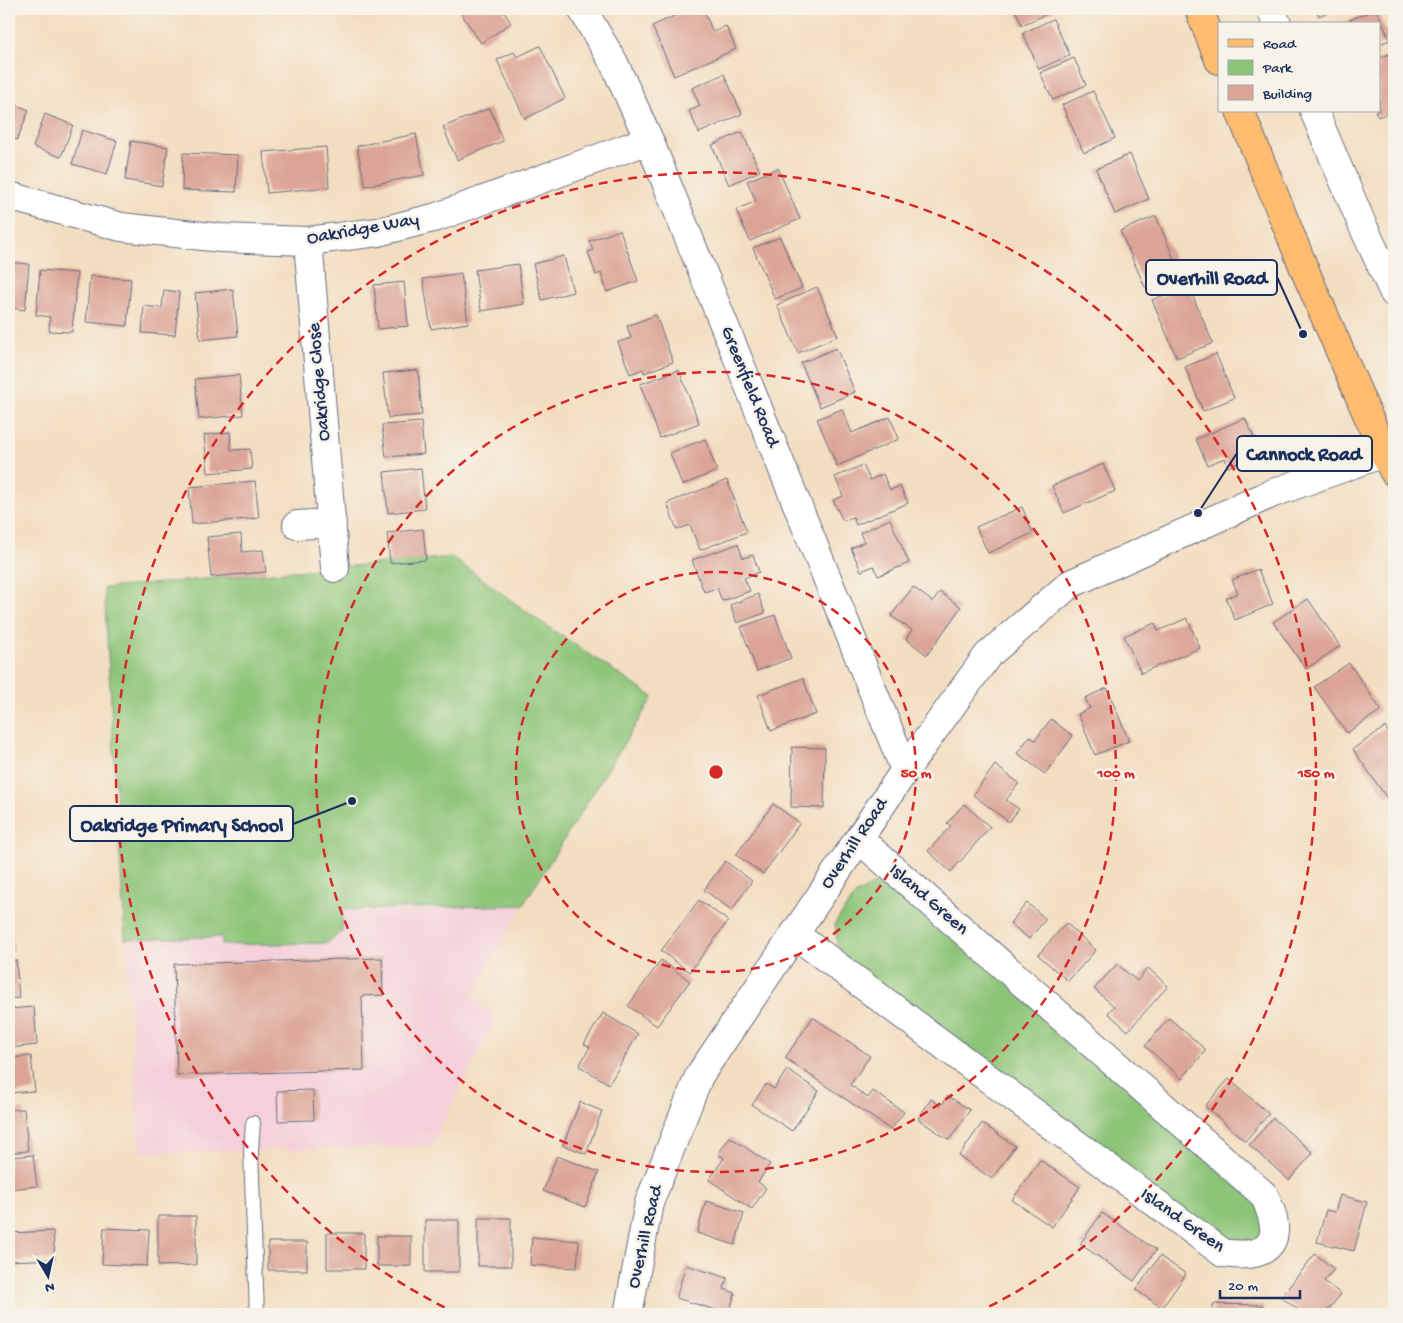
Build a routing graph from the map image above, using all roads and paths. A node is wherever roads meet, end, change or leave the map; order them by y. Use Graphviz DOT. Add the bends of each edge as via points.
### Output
graph roads {
  1 [pos="582,9"];
  2 [pos="1199,9"];
  3 [pos="1270,9"];
  4 [pos="1276,22"];
  5 [pos="1218,57"];
  6 [pos="1240,112"];
  7 [pos="1314,112"];
  8 [pos="649,140"];
  9 [pos="9,196"];
  10 [pos="308,241"];
  11 [pos="1394,293"];
  12 [pos="1389,463"];
  13 [pos="332,523"];
  14 [pos="296,525"];
  15 [pos="335,568"];
  16 [pos="905,770"];
  17 [pos="859,838"];
  18 [pos="794,934"];
  19 [pos="254,1123"];
  20 [pos="257,1314"];
  21 [pos="628,1314"];
  1 -- 8 [label="street, Greenfield Road" via="614,63"];
  2 -- 5 [label="main road"];
  3 -- 4 [label="street"];
  6 -- 12 [label="main road"];
  7 -- 11 [label="street"];
  8 -- 10 [label="street, Oakridge Way" via="437,217 378,232"];
  8 -- 16 [label="street, Greenfield Road"];
  9 -- 10 [label="street, Oakridge Way" via="121,227 222,238"];
  10 -- 13 [label="street, Oakridge Close"];
  12 -- 16 [label="street, Overhill Road" via="1273,493 1070,584 988,655"];
  13 -- 14 [label="street"];
  13 -- 15 [label="street, Oakridge Close"];
  16 -- 17 [label="street, Overhill Road"];
  17 -- 18 [label="street, Overhill Road"];
  17 -- 18 [label="street, Island Green" via="1264,1194 1274,1234 1267,1247 1255,1254 1223,1253"];
  18 -- 21 [label="street, Overhill Road" via="699,1076 649,1204"];
  19 -- 20 [label="lane" via="251,1151"];
}
